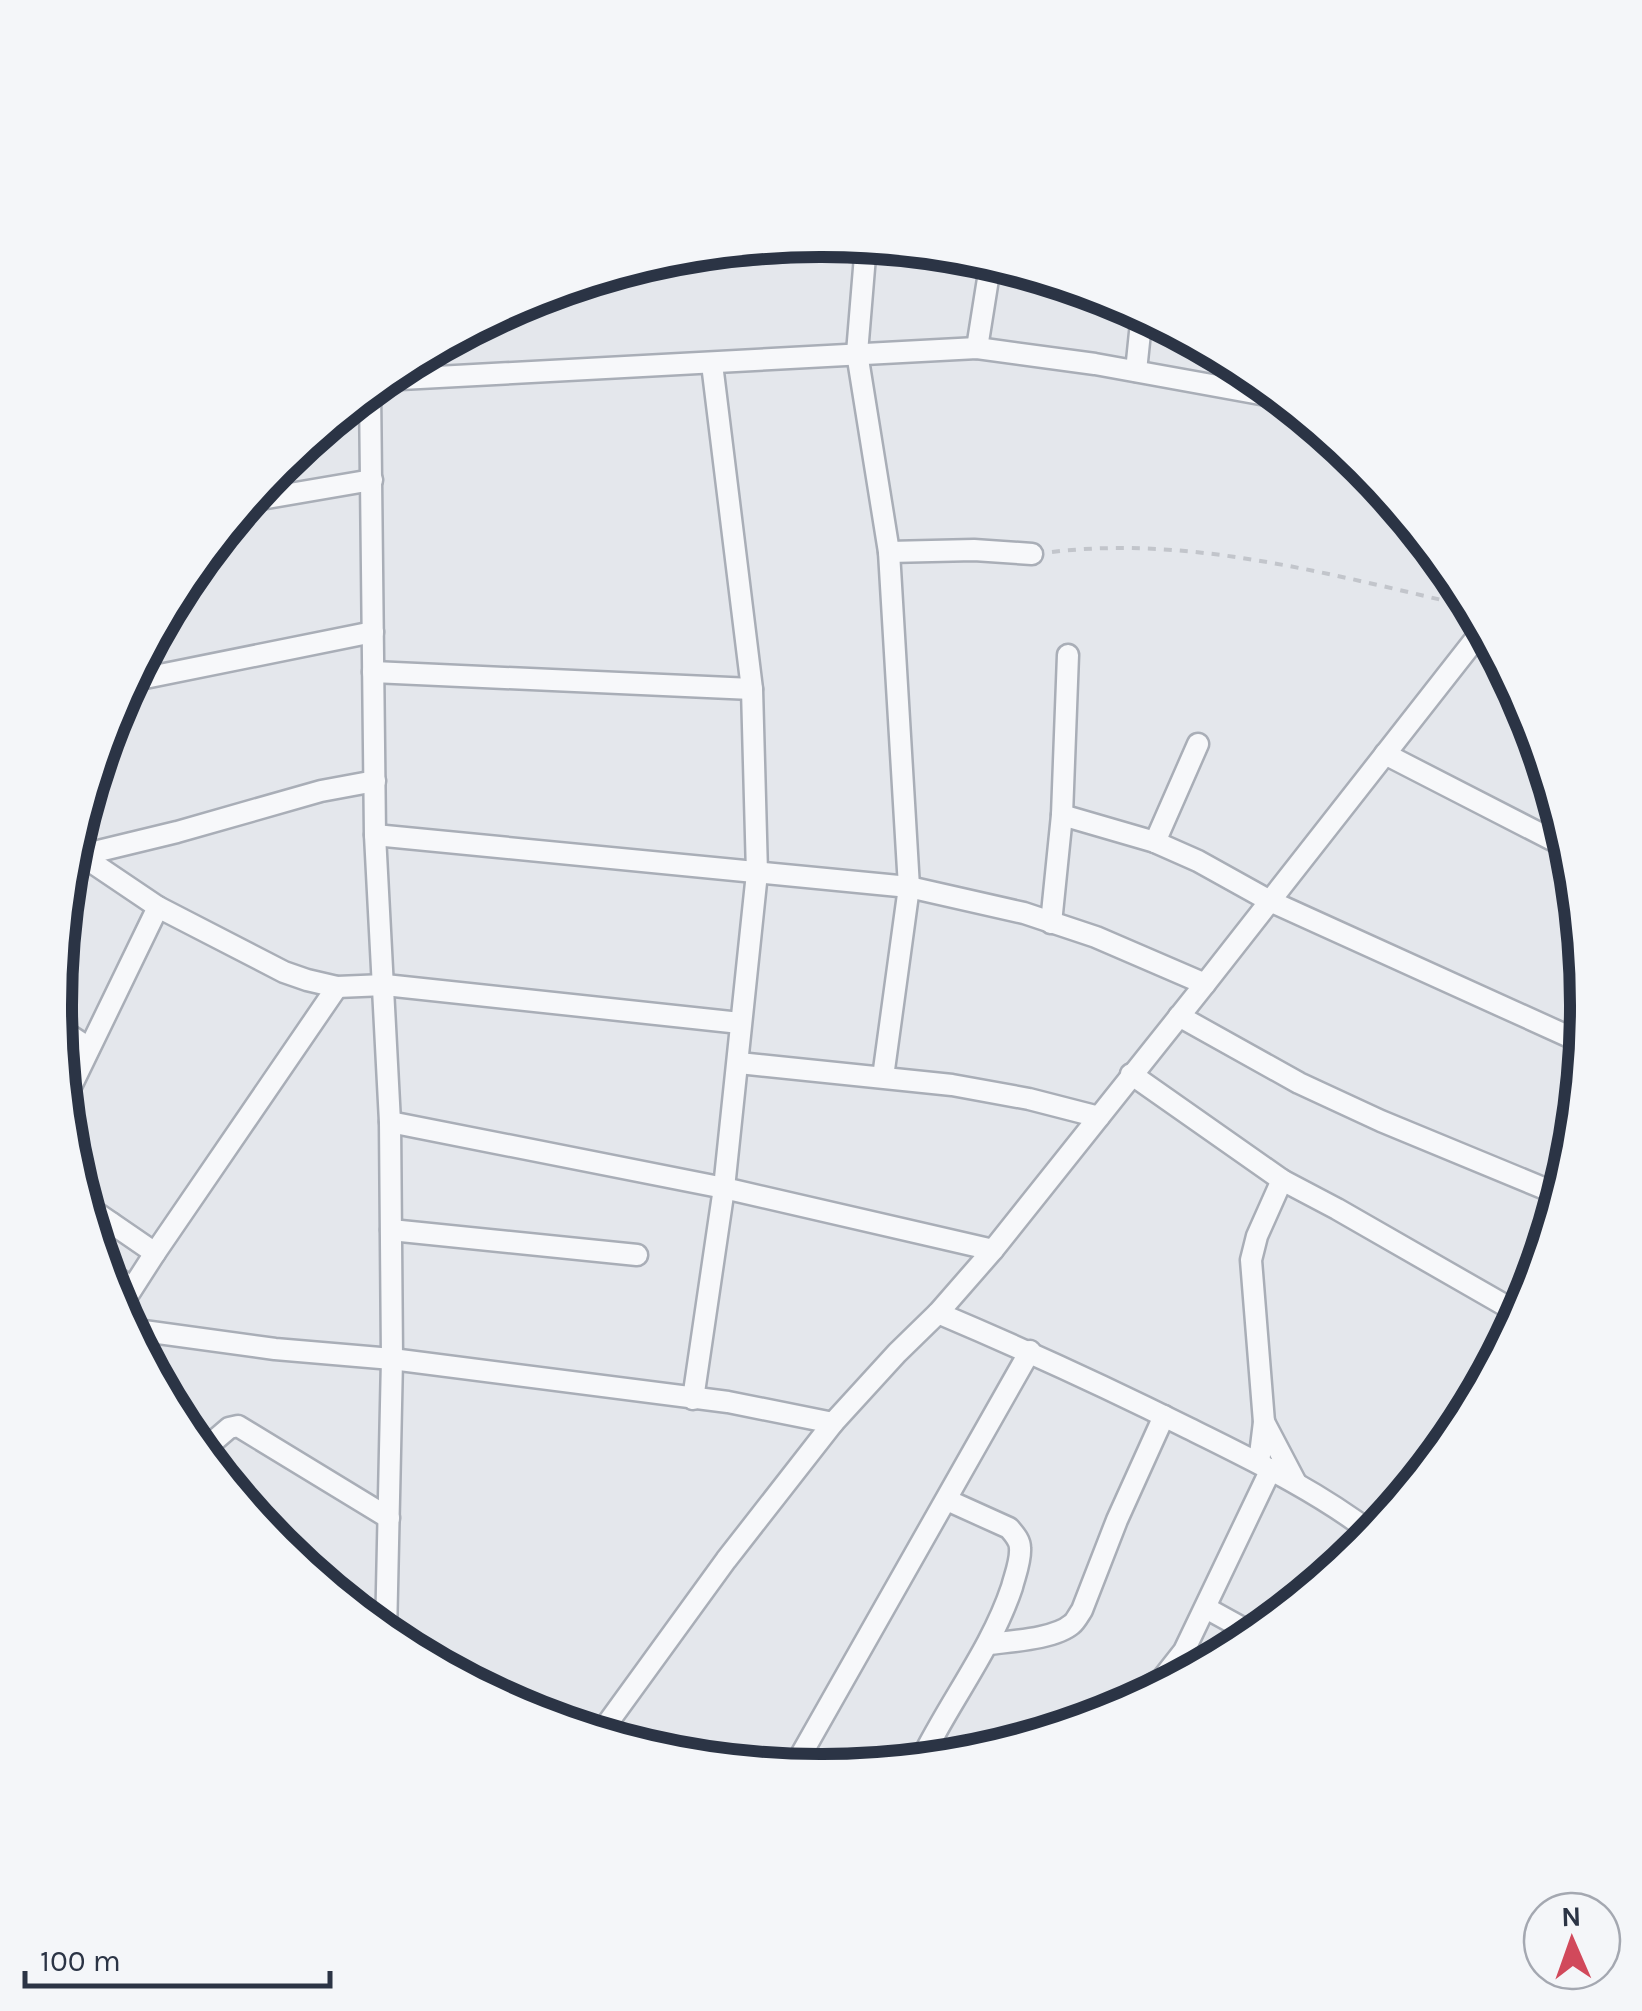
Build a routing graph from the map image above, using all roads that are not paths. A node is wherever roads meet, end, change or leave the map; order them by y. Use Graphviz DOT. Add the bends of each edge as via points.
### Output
graph roads {
  1 [pos="865,259"];
  2 [pos="988,276"];
  3 [pos="1140,329"];
  4 [pos="977,348"];
  5 [pos="857,353"];
  6 [pos="712,364"];
  7 [pos="1136,372"];
  8 [pos="412,379"];
  9 [pos="1251,393"];
  10 [pos="370,408"];
  11 [pos="372,480"];
  12 [pos="272,497"];
  13 [pos="890,552"];
  14 [pos="1032,554"];
  15 [pos="373,632"];
  16 [pos="1474,641"];
  17 [pos="1068,655"];
  18 [pos="374,672"];
  19 [pos="148,677"];
  20 [pos="752,689"];
  21 [pos="1198,744"];
  22 [pos="1386,754"];
  23 [pos="374,781"];
  24 [pos="1062,814"];
  25 [pos="375,835"];
  26 [pos="1550,839"];
  27 [pos="1154,842"];
  28 [pos="89,850"];
  29 [pos="87,859"];
  30 [pos="758,873"];
  31 [pos="910,887"];
  32 [pos="1270,901"];
  33 [pos="158,907"];
  34 [pos="1052,922"];
  35 [pos="1205,984"];
  36 [pos="385,985"];
  37 [pos="338,987"];
  38 [pos="1180,1016"];
  39 [pos="740,1024"];
  40 [pos="1569,1037"];
  41 [pos="73,1038"];
  42 [pos="88,1048"];
  43 [pos="739,1063"];
  44 [pos="76,1074"];
  45 [pos="1131,1074"];
  46 [pos="883,1077"];
  47 [pos="1099,1118"];
  48 [pos="390,1122"];
  49 [pos="1282,1180"];
  50 [pos="724,1188"];
  51 [pos="1546,1189"];
  52 [pos="104,1218"];
  53 [pos="111,1223"];
  54 [pos="107,1229"];
  55 [pos="391,1230"];
  56 [pos="992,1250"];
  57 [pos="155,1253"];
  58 [pos="637,1254"];
  59 [pos="126,1284"];
  60 [pos="132,1288"];
  61 [pos="129,1292"];
  62 [pos="1506,1306"];
  63 [pos="938,1314"];
  64 [pos="147,1331"];
  65 [pos="1030,1352"];
  66 [pos="392,1359"];
  67 [pos="694,1398"];
  68 [pos="1164,1416"];
  69 [pos="1264,1422"];
  70 [pos="833,1423"];
  71 [pos="213,1441"];
  72 [pos="1265,1466"];
  73 [pos="1296,1483"];
  74 [pos="947,1500"];
  75 [pos="389,1518"];
  76 [pos="1360,1525"];
  77 [pos="1206,1608"];
  78 [pos="387,1615"];
  79 [pos="1239,1626"];
  80 [pos="988,1644"];
  81 [pos="1176,1664"];
  82 [pos="609,1723"];
  83 [pos="928,1747"];
  84 [pos="802,1753"];
  1 -- 5 [label="street"];
  2 -- 4 [label="street"];
  3 -- 7 [label="street"];
  4 -- 5 [label="street"];
  4 -- 7 [label="street"];
  5 -- 6 [label="street"];
  5 -- 13 [label="street"];
  6 -- 8 [label="street"];
  6 -- 20 [label="street"];
  7 -- 9 [label="street"];
  10 -- 11 [label="street"];
  11 -- 12 [label="street"];
  11 -- 15 [label="street"];
  13 -- 14 [label="street"];
  13 -- 31 [label="street"];
  15 -- 18 [label="street"];
  15 -- 19 [label="street"];
  16 -- 22 [label="street"];
  17 -- 24 [label="street"];
  18 -- 20 [label="street"];
  18 -- 23 [label="street"];
  20 -- 30 [label="street"];
  21 -- 27 [label="street"];
  22 -- 26 [label="street"];
  22 -- 32 [label="street"];
  23 -- 25 [label="street"];
  23 -- 28 [label="street"];
  24 -- 27 [label="street"];
  24 -- 34 [label="street"];
  25 -- 30 [label="street"];
  25 -- 36 [label="street"];
  27 -- 32 [label="street"];
  29 -- 33 [label="street"];
  30 -- 31 [label="street"];
  30 -- 39 [label="street"];
  31 -- 34 [label="street"];
  31 -- 46 [label="street"];
  32 -- 35 [label="street"];
  32 -- 40 [label="street"];
  33 -- 37 [label="street" via="284,972"];
  33 -- 42 [label="street"];
  34 -- 35 [label="street"];
  35 -- 38 [label="street"];
  36 -- 37 [label="street"];
  36 -- 39 [label="street"];
  36 -- 48 [label="street"];
  37 -- 57 [label="street"];
  38 -- 45 [label="street"];
  38 -- 51 [label="street" via="1299,1084"];
  39 -- 43 [label="street"];
  41 -- 42 [label="street"];
  42 -- 44 [label="street"];
  43 -- 46 [label="street"];
  43 -- 50 [label="street"];
  45 -- 47 [label="street"];
  45 -- 49 [label="street"];
  46 -- 47 [label="street" via="982,1090"];
  47 -- 56 [label="street"];
  48 -- 50 [label="street"];
  48 -- 55 [label="street"];
  49 -- 62 [label="street"];
  49 -- 69 [label="street" via="1251,1260"];
  50 -- 56 [label="street"];
  50 -- 67 [label="street"];
  52 -- 53 [label="street"];
  53 -- 54 [label="street"];
  53 -- 57 [label="street"];
  55 -- 58 [label="street"];
  55 -- 66 [label="street"];
  56 -- 63 [label="street"];
  57 -- 60 [label="street"];
  59 -- 60 [label="street"];
  60 -- 61 [label="street"];
  63 -- 65 [label="street"];
  63 -- 70 [label="street"];
  64 -- 66 [label="street"];
  65 -- 68 [label="street"];
  65 -- 74 [label="street"];
  66 -- 67 [label="street"];
  66 -- 75 [label="street"];
  67 -- 70 [label="street"];
  68 -- 72 [label="street"];
  68 -- 80 [label="street" via="1074,1623 1044,1636"];
  69 -- 72 [label="street"];
  69 -- 73 [label="street"];
  70 -- 82 [label="street"];
  71 -- 75 [label="street" via="238,1426"];
  72 -- 73 [label="street"];
  72 -- 77 [label="street"];
  73 -- 76 [label="street"];
  74 -- 80 [label="street" via="1009,1528 1020,1546"];
  74 -- 84 [label="street"];
  75 -- 78 [label="street"];
  77 -- 79 [label="street"];
  77 -- 81 [label="street"];
  80 -- 83 [label="street"];
}
